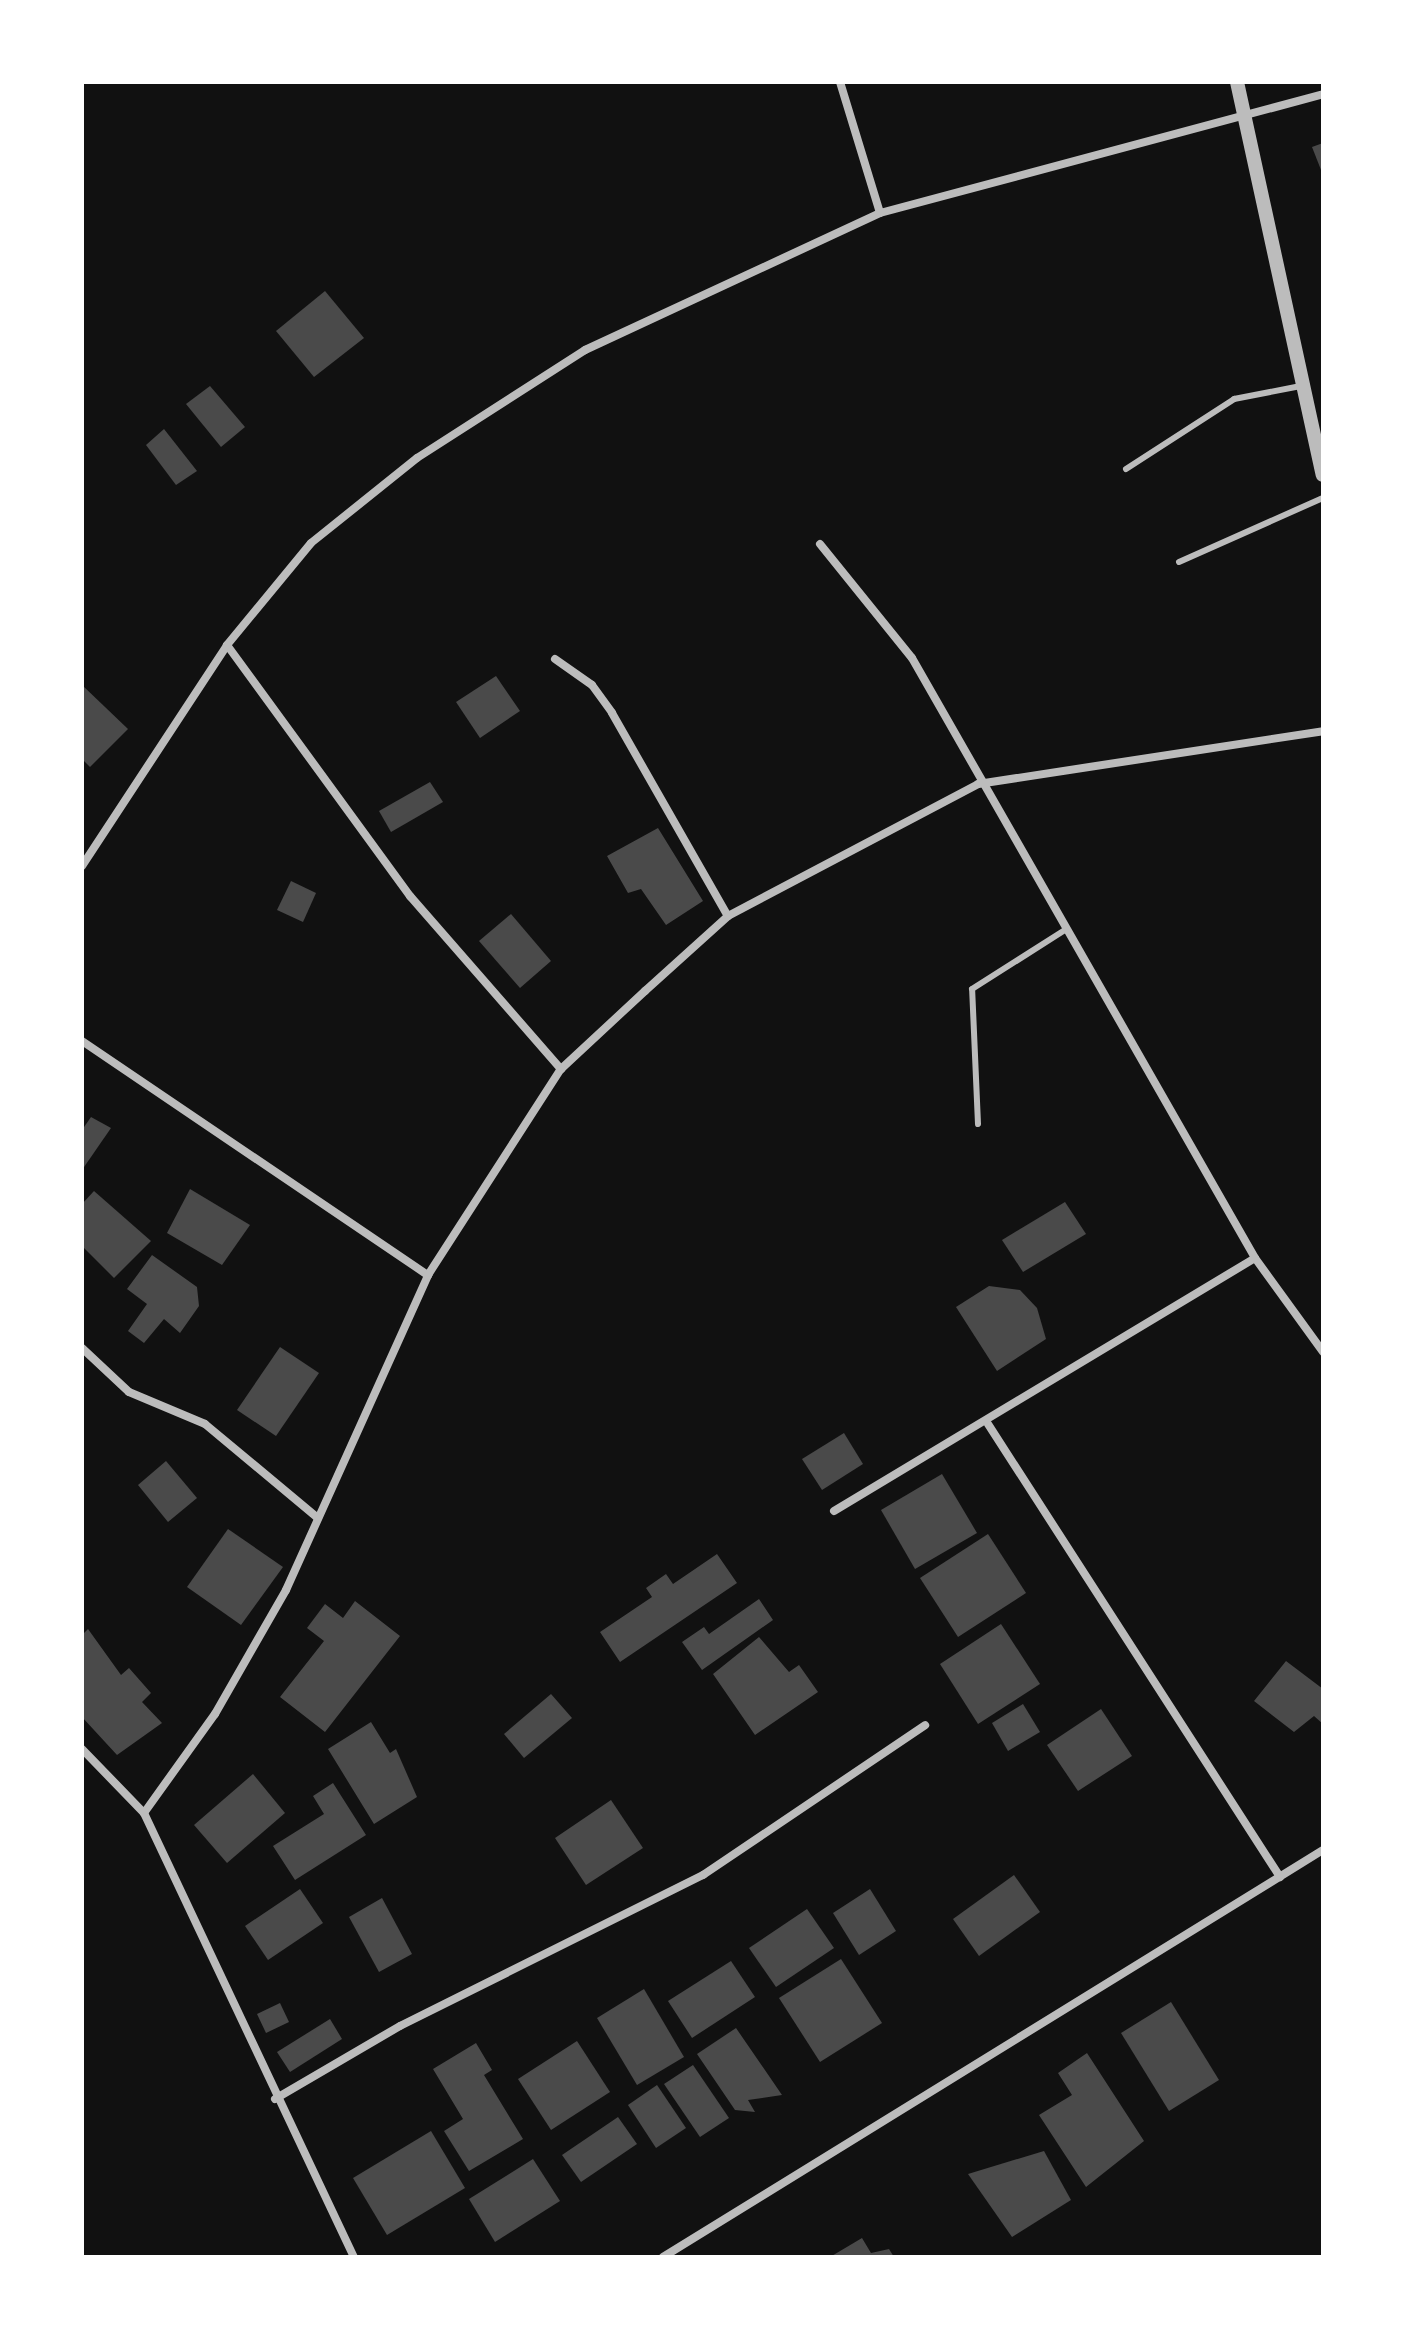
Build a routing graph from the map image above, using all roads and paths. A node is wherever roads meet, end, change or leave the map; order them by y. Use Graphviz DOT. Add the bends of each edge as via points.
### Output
graph roads {
  1 [pos="840,82"];
  2 [pos="1237,82"];
  3 [pos="1323,94"];
  4 [pos="1241,117"];
  5 [pos="880,213"];
  6 [pos="1301,386"];
  7 [pos="1126,469"];
  8 [pos="1323,475"];
  9 [pos="1323,498"];
  10 [pos="820,544"];
  11 [pos="1179,562"];
  12 [pos="227,645"];
  13 [pos="555,659"];
  14 [pos="1323,731"];
  15 [pos="978,784"];
  16 [pos="82,866"];
  17 [pos="728,916"];
  18 [pos="1065,930"];
  19 [pos="82,1041"];
  20 [pos="561,1069"];
  21 [pos="978,1124"];
  22 [pos="1255,1258"];
  23 [pos="428,1275"];
  24 [pos="82,1348"];
  25 [pos="1323,1352"];
  26 [pos="988,1424"];
  27 [pos="834,1511"];
  28 [pos="318,1518"];
  29 [pos="925,1725"];
  30 [pos="82,1749"];
  31 [pos="144,1813"];
  32 [pos="1323,1850"];
  33 [pos="1280,1877"];
  34 [pos="275,2099"];
  35 [pos="354,2257"];
  36 [pos="663,2257"];
  1 -- 5 [label="street"];
  2 -- 4 [label="street"];
  3 -- 4 [label="street"];
  4 -- 5 [label="street"];
  4 -- 6 [label="street"];
  5 -- 12 [label="street" via="663,309 573,358 345,512"];
  6 -- 7 [label="lane" via="1234,399"];
  6 -- 8 [label="street"];
  9 -- 11 [label="lane"];
  10 -- 15 [label="street" via="912,658"];
  12 -- 16 [label="street"];
  12 -- 20 [label="street" via="410,896"];
  13 -- 17 [label="street" via="592,685 612,713"];
  14 -- 15 [label="street"];
  15 -- 17 [label="street"];
  15 -- 18 [label="street"];
  17 -- 20 [label="street"];
  18 -- 21 [label="lane" via="972,989"];
  18 -- 22 [label="street"];
  19 -- 23 [label="street"];
  20 -- 23 [label="street"];
  22 -- 25 [label="street"];
  22 -- 26 [label="street"];
  23 -- 28 [label="street"];
  24 -- 28 [label="street" via="129,1392 205,1424"];
  26 -- 27 [label="street"];
  26 -- 33 [label="street"];
  28 -- 31 [label="street" via="215,1714"];
  29 -- 34 [label="street" via="703,1875 400,2026"];
  30 -- 31 [label="street"];
  31 -- 34 [label="street"];
  32 -- 33 [label="street"];
  33 -- 36 [label="street"];
  34 -- 35 [label="street"];
}
